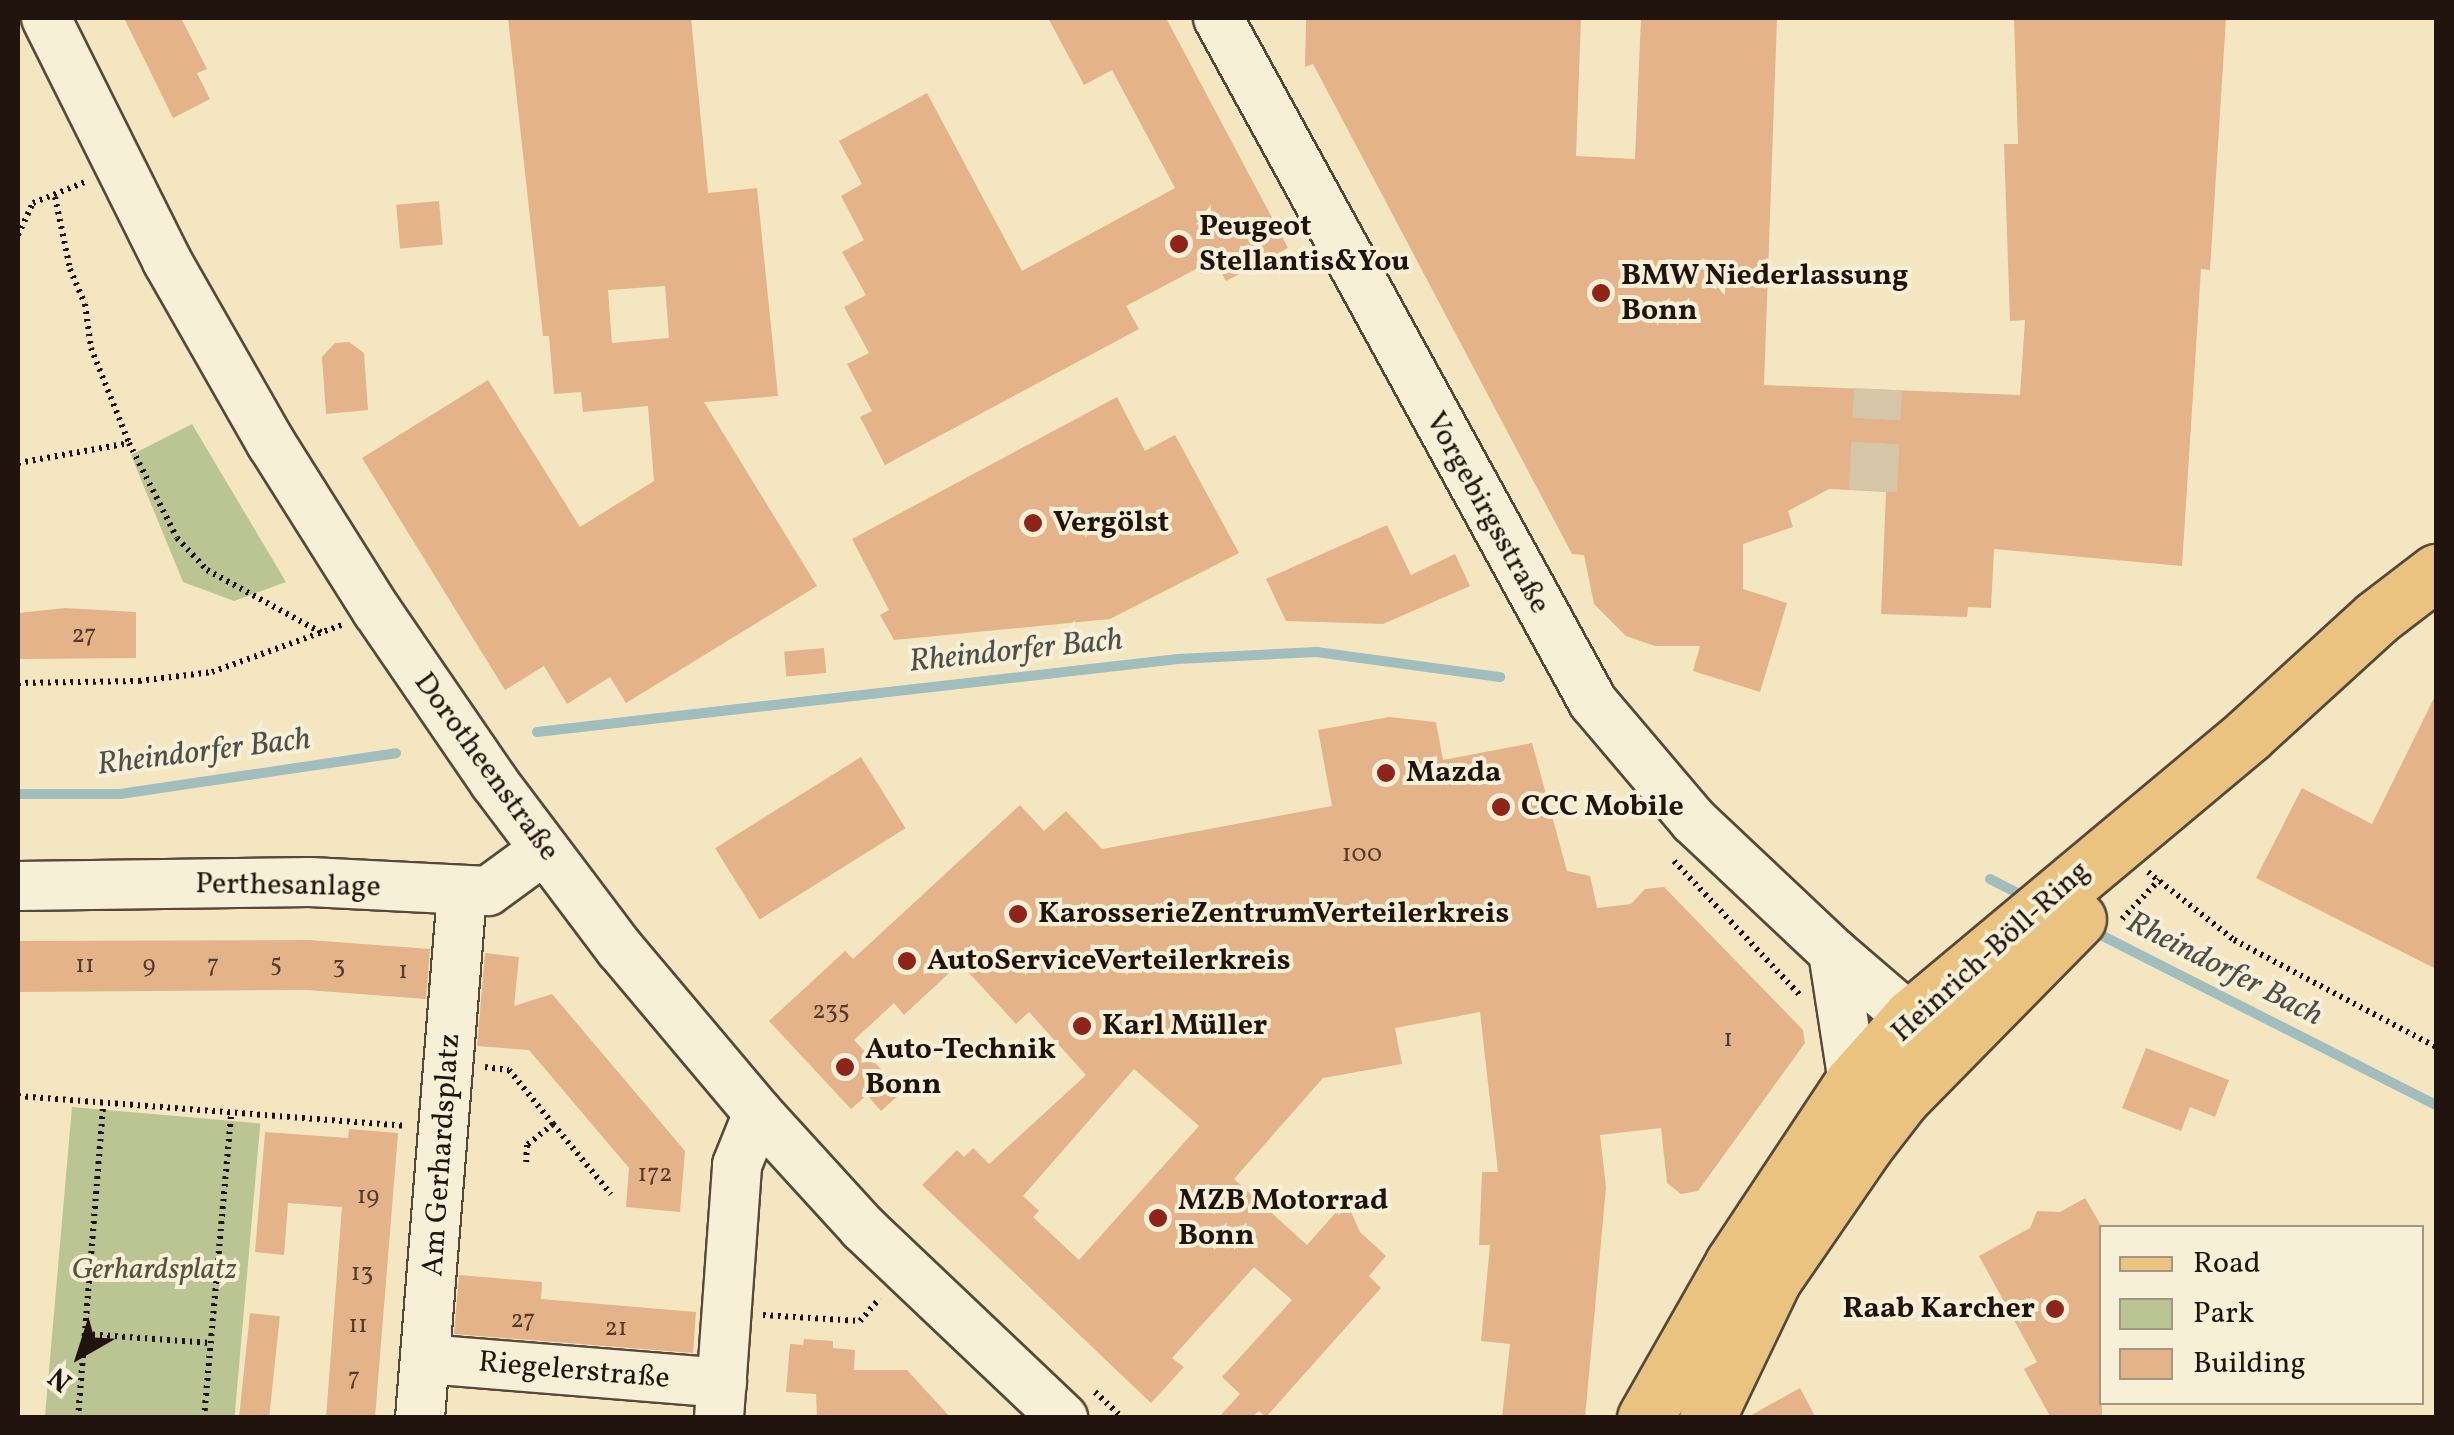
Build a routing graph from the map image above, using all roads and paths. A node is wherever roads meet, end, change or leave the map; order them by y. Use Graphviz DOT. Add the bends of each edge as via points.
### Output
graph roads {
  1 [pos="46,18"];
  2 [pos="1218,18"];
  3 [pos="118,165"];
  4 [pos="56,197"];
  5 [pos="18,235"];
  6 [pos="129,443"];
  7 [pos="18,463"];
  8 [pos="2436,572"];
  9 [pos="2436,596"];
  10 [pos="377,611"];
  11 [pos="322,633"];
  12 [pos="18,683"];
  13 [pos="544,850"];
  14 [pos="2135,864"];
  15 [pos="18,886"];
  16 [pos="462,892"];
  17 [pos="1833,952"];
  18 [pos="1929,1034"];
  19 [pos="2436,1047"];
  20 [pos="1854,1082"];
  21 [pos="18,1096"];
  22 [pos="104,1104"];
  23 [pos="446,1108"];
  24 [pos="231,1112"];
  25 [pos="758,1114"];
  26 [pos="553,1124"];
  27 [pos="526,1162"];
  28 [pos="611,1194"];
  29 [pos="905,1270"];
  30 [pos="727,1312"];
  31 [pos="85,1334"];
  32 [pos="211,1343"];
  33 [pos="426,1359"];
  34 [pos="721,1400"];
  35 [pos="78,1418"];
  36 [pos="204,1418"];
  37 [pos="420,1418"];
  38 [pos="1063,1418"];
  39 [pos="1645,1418"];
  40 [pos="1707,1418"];
  1 -- 3 [label="street, Dorotheenstraße"];
  2 -- 17 [label="street, Vorgebirgsstraße" via="1593,702 1694,821"];
  3 -- 4 [label="path"];
  3 -- 10 [label="street, Dorotheenstraße" via="218,352"];
  4 -- 5 [label="path" via="33,204"];
  4 -- 6 [label="path" via="91,348"];
  6 -- 7 [label="path"];
  6 -- 11 [label="path" via="176,538 207,570"];
  8 -- 14 [label="main road, Heinrich-Böll-Ring" via="2248,735"];
  9 -- 14 [label="main road, Heinrich-Böll-Ring" via="2400,641 2271,756"];
  10 -- 11 [label="path"];
  10 -- 13 [label="street, Dorotheenstraße"];
  11 -- 12 [label="path" via="212,672"];
  13 -- 16 [label="street, Perthesanlage" via="488,891"];
  13 -- 25 [label="street, Dorotheenstraße"];
  14 -- 18 [label="main road, Heinrich-Böll-Ring" via="2032,937"];
  14 -- 19 [label="path" via="2234,940"];
  15 -- 16 [label="street, Perthesanlage" via="310,882"];
  16 -- 23 [label="street, Am Gerhardsplatz"];
  17 -- 18 [label="street, Vorgebirgsstraße"];
  17 -- 20 [label="street"];
  18 -- 20 [label="main road, Heinrich-Böll-Ring"];
  18 -- 40 [label="main road, Heinrich-Böll-Ring" via="1884,1122 1773,1280"];
  20 -- 39 [label="main road, Heinrich-Böll-Ring" via="1733,1262"];
  21 -- 22 [label="path"];
  22 -- 24 [label="path"];
  22 -- 31 [label="path"];
  23 -- 24 [label="path"];
  23 -- 26 [label="path" via="467,1090 469,1077 479,1078 480,1067 509,1070"];
  23 -- 33 [label="street, Am Gerhardsplatz"];
  24 -- 32 [label="path"];
  25 -- 29 [label="street, Dorotheenstraße"];
  25 -- 30 [label="street, Riegelerstraße" via="737,1165"];
  26 -- 27 [label="path" via="527,1145"];
  26 -- 28 [label="path"];
  29 -- 30 [label="path" via="860,1321"];
  29 -- 38 [label="street, Dorotheenstraße"];
  30 -- 34 [label="street, Riegelerstraße"];
  31 -- 32 [label="path"];
  31 -- 35 [label="path"];
  32 -- 36 [label="path"];
  33 -- 34 [label="street, Riegelerstraße"];
  33 -- 37 [label="street, Am Gerhardsplatz"];
}
